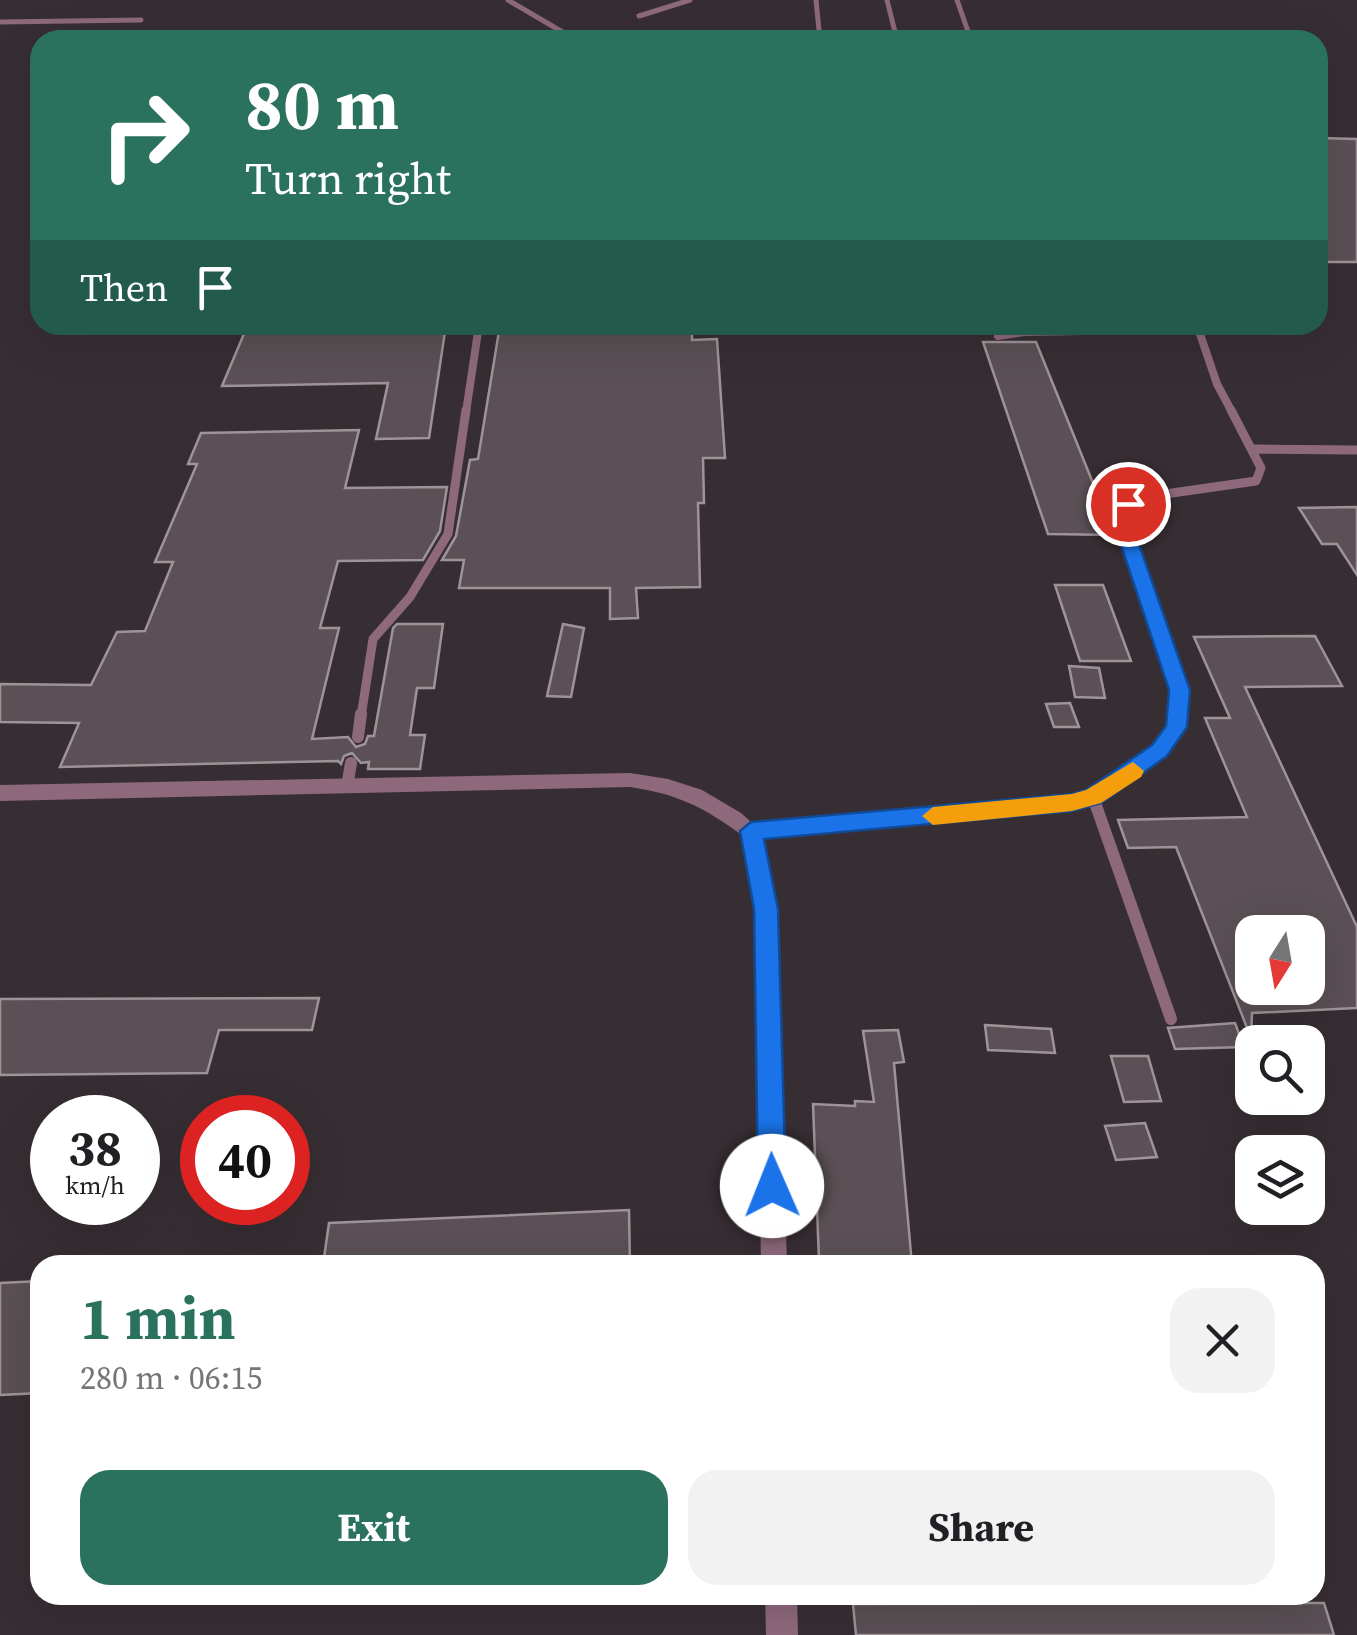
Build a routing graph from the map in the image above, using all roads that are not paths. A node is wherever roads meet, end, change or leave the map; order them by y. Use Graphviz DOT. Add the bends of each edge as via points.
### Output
graph roads {
  1 [pos="508,0"];
  2 [pos="690,0"];
  3 [pos="816,0"];
  4 [pos="886,0"];
  5 [pos="957,0"];
  6 [pos="639,16"];
  7 [pos="140,20"];
  8 [pos="0,22"];
  9 [pos="560,30"];
  10 [pos="819,30"];
  11 [pos="894,30"];
  12 [pos="967,30"];
  13 [pos="478,335"];
  14 [pos="1004,335"];
  15 [pos="1201,335"];
  16 [pos="998,336"];
  17 [pos="1254,449"];
  18 [pos="1357,450"];
  19 [pos="358,737"];
  20 [pos="351,763"];
  21 [pos="347,786"];
  22 [pos="0,792"];
  23 [pos="1093,797"];
  24 [pos="751,831"];
  25 [pos="1171,1019"];
  26 [pos="774,1255"];
  27 [pos="781,1605"];
  28 [pos="782,1635"];
  1 -- 9 [label="lane"];
  2 -- 6 [label="lane"];
  3 -- 10 [label="lane"];
  4 -- 11 [label="lane"];
  5 -- 12 [label="lane"];
  7 -- 8 [label="lane"];
  13 -- 19 [label="lane" via="448,534 410,597 373,639"];
  14 -- 16 [label="lane"];
  15 -- 17 [label="lane" via="1217,384"];
  17 -- 18 [label="lane"];
  17 -- 23 [label="lane" via="1261,468 1256,482 1160,491 1128,504 1126,533 1180,690 1176,727 1159,750"];
  20 -- 21 [label="lane"];
  21 -- 22 [label="street"];
  21 -- 24 [label="street" via="630,780 685,788"];
  23 -- 24 [label="lane"];
  23 -- 25 [label="lane"];
  24 -- 26 [label="street" via="766,909"];
  27 -- 28 [label="street"];
}
